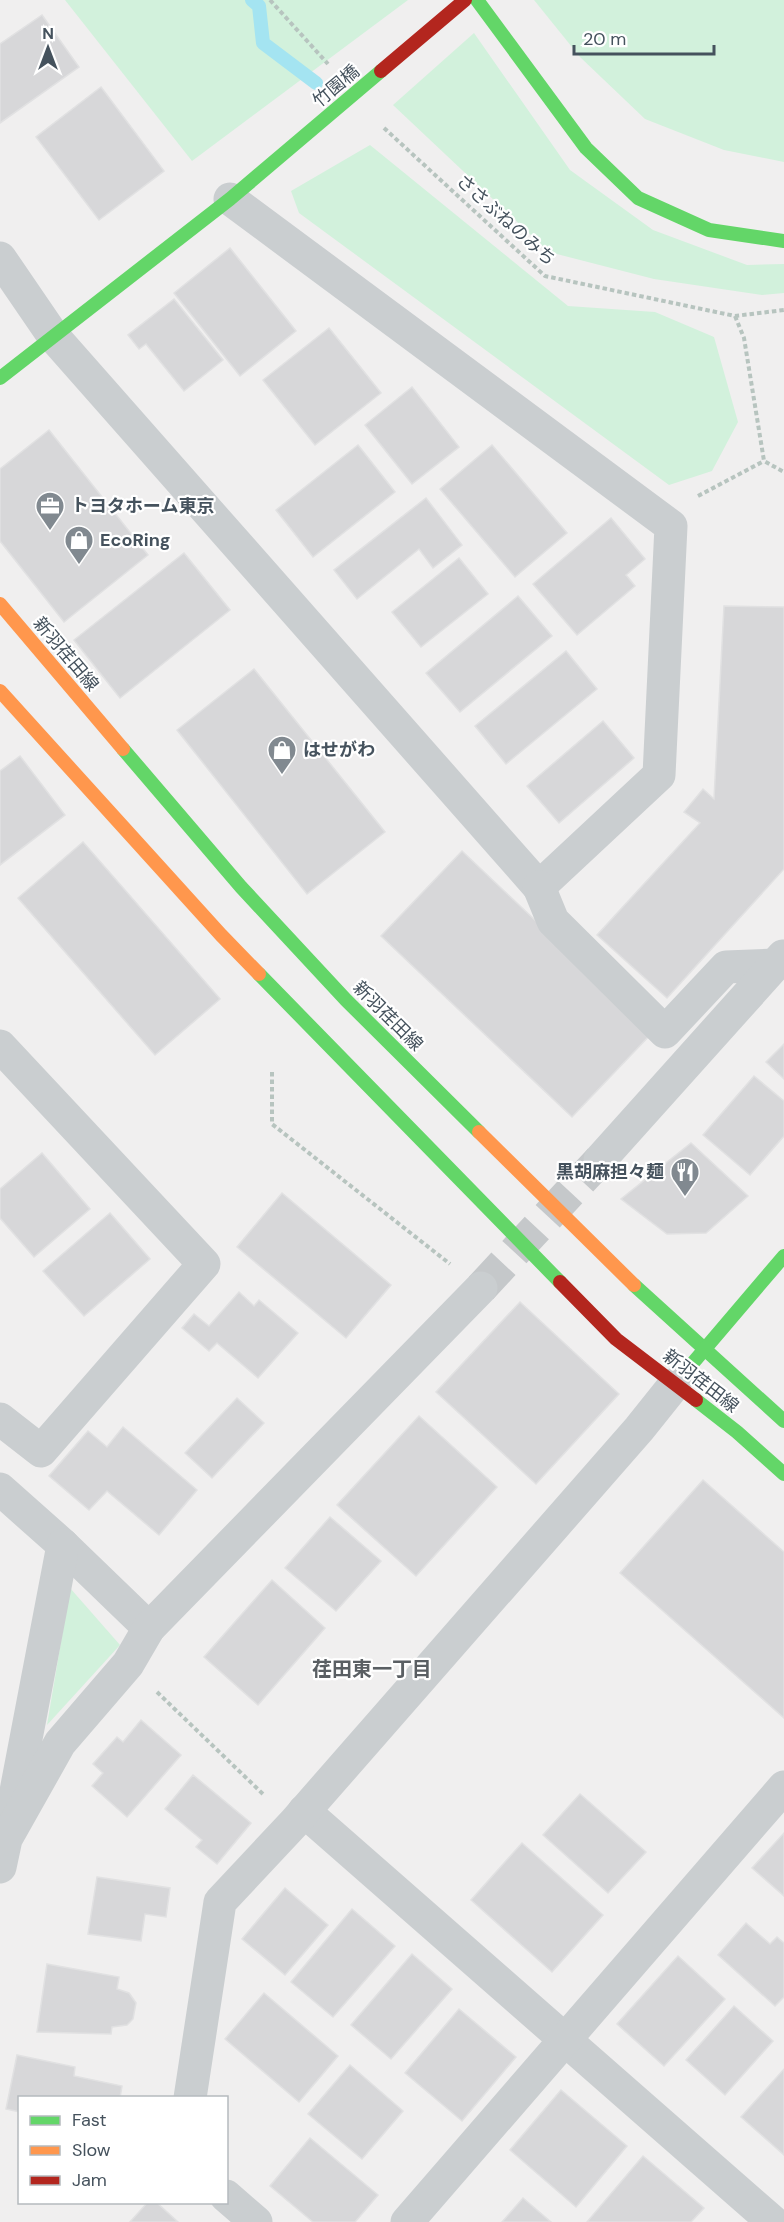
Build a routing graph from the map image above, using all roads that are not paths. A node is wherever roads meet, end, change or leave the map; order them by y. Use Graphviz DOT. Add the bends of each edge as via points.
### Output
graph roads {
  1 [pos="465,0"];
  2 [pos="477,0"];
  3 [pos="230,199"];
  4 [pos="784,241"];
  5 [pos="0,258"];
  6 [pos="54,337"];
  7 [pos="0,378"];
  8 [pos="0,604"];
  9 [pos="0,691"];
  10 [pos="539,887"];
  11 [pos="780,960"];
  12 [pos="0,1046"];
  13 [pos="600,1160"];
  14 [pos="784,1256"];
  15 [pos="481,1288"];
  16 [pos="705,1348"];
  17 [pos="675,1384"];
  18 [pos="0,1419"];
  19 [pos="784,1421"];
  20 [pos="784,1474"];
  21 [pos="0,1489"];
  22 [pos="63,1545"];
  23 [pos="149,1628"];
  24 [pos="784,1787"];
  25 [pos="299,1817"];
  26 [pos="3,1853"];
  27 [pos="564,2040"];
  28 [pos="190,2096"];
  29 [pos="228,2198"];
  30 [pos="256,2222"];
  31 [pos="407,2222"];
  32 [pos="773,2222"];
  1 -- 3 [label="street, 竹園橋"];
  2 -- 4 [label="street" via="586,148 638,198 709,230"];
  3 -- 6 [label="street, 竹園橋"];
  3 -- 10 [label="street" via="671,526 659,775"];
  5 -- 6 [label="street"];
  6 -- 7 [label="street, 竹園橋"];
  6 -- 10 [label="street"];
  8 -- 16 [label="street, 新羽荏田線" via="241,887 346,1000 627,1279"];
  9 -- 17 [label="street, 新羽荏田線" via="255,970 616,1339"];
  10 -- 11 [label="street" via="553,921 666,1032 726,967"];
  11 -- 13 [label="street"];
  12 -- 18 [label="street" via="204,1264 41,1451"];
  14 -- 16 [label="street"];
  15 -- 23 [label="street"];
  16 -- 17 [label="street"];
  16 -- 19 [label="street, 新羽荏田線"];
  17 -- 20 [label="street, 新羽荏田線"];
  17 -- 25 [label="street"];
  21 -- 22 [label="street"];
  22 -- 23 [label="street"];
  22 -- 26 [label="street"];
  23 -- 26 [label="street" via="128,1664 60,1743"];
  24 -- 27 [label="street"];
  25 -- 27 [label="street"];
  25 -- 28 [label="street" via="220,1902"];
  27 -- 31 [label="street"];
  27 -- 32 [label="street"];
  29 -- 30 [label="street"];
}
